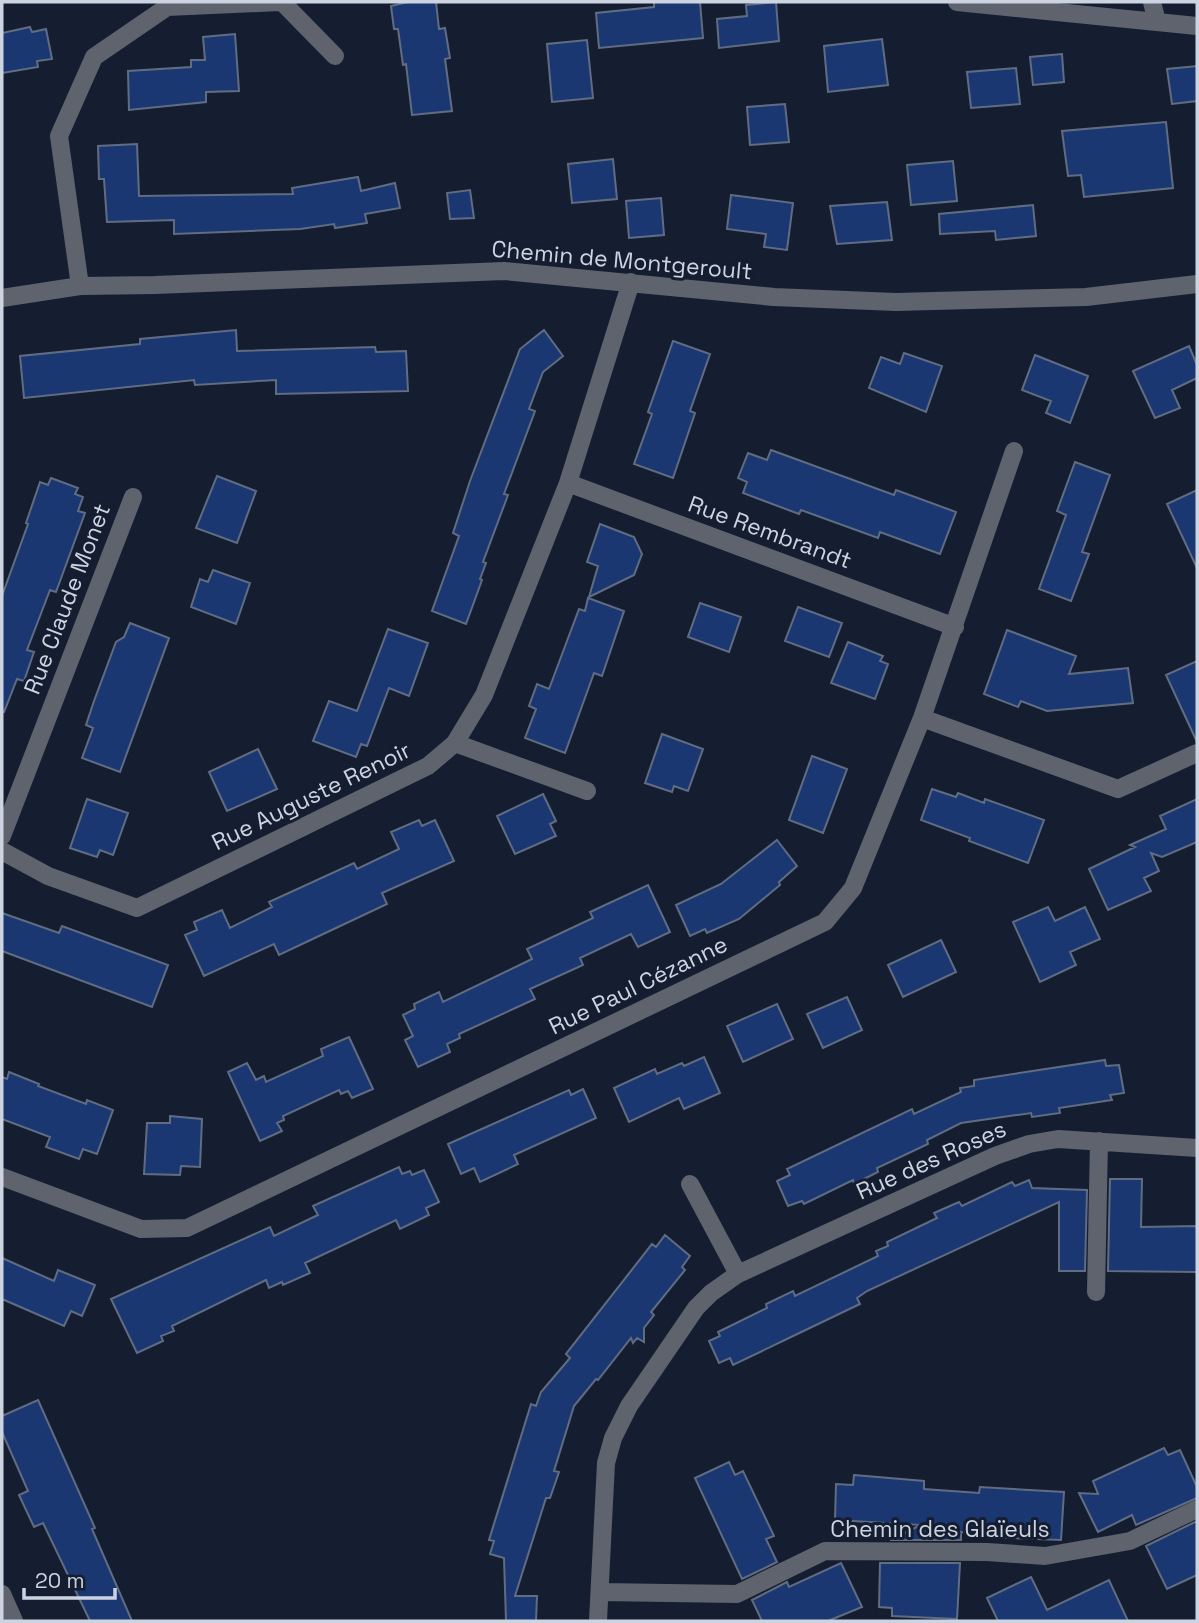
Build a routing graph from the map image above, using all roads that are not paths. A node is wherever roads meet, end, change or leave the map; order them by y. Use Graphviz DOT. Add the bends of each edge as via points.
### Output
graph roads {
  1 [pos="280,2"];
  2 [pos="957,2"];
  3 [pos="1152,2"];
  4 [pos="1157,22"];
  5 [pos="1197,26"];
  6 [pos="335,56"];
  7 [pos="631,282"];
  8 [pos="1197,284"];
  9 [pos="80,286"];
  10 [pos="2,299"];
  11 [pos="1014,452"];
  12 [pos="568,483"];
  13 [pos="133,497"];
  14 [pos="955,626"];
  15 [pos="922,718"];
  16 [pos="456,743"];
  17 [pos="1197,753"];
  18 [pos="587,791"];
  19 [pos="2,836"];
  20 [pos="2,851"];
  21 [pos="1099,1141"];
  22 [pos="1197,1148"];
  23 [pos="2,1177"];
  24 [pos="690,1184"];
  25 [pos="738,1274"];
  26 [pos="1096,1292"];
  27 [pos="1197,1509"];
  28 [pos="600,1592"];
  29 [pos="2,1594"];
  30 [pos="14,1621"];
  31 [pos="598,1621"];
  1 -- 6 [label="street"];
  1 -- 9 [label="street" via="167,8 94,57 59,136"];
  2 -- 4 [label="street"];
  3 -- 4 [label="street"];
  4 -- 5 [label="street"];
  7 -- 8 [label="street, Chemin de Montgeroult" via="774,298 895,302 1086,297"];
  7 -- 9 [label="street, Chemin de Montgeroult" via="505,271"];
  7 -- 12 [label="street, Rue Auguste Renoir"];
  9 -- 10 [label="street, Chemin de Montgeroult"];
  11 -- 14 [label="street, Rue Paul Cézanne"];
  12 -- 14 [label="street, Rue Rembrandt"];
  12 -- 16 [label="street, Rue Auguste Renoir" via="484,695"];
  13 -- 19 [label="street, Rue Claude Monet"];
  14 -- 15 [label="street, Rue Paul Cézanne"];
  15 -- 17 [label="street" via="1118,789"];
  15 -- 23 [label="street, Rue Paul Cézanne" via="853,888 825,922 187,1228 141,1229"];
  16 -- 18 [label="street"];
  16 -- 20 [label="street, Rue Auguste Renoir" via="429,766 137,908 48,876"];
  21 -- 22 [label="street, Rue des Roses"];
  21 -- 25 [label="street, Rue des Roses" via="1058,1139 995,1156"];
  21 -- 26 [label="street"];
  24 -- 25 [label="street"];
  25 -- 28 [label="street, Rue des Roses" via="696,1308 629,1406 613,1438 606,1464"];
  27 -- 28 [label="street, Chemin des Glaïeuls" via="1130,1541 1045,1556 825,1551 737,1594"];
  28 -- 31 [label="street, Rue des Roses"];
  29 -- 30 [label="street"];
}
